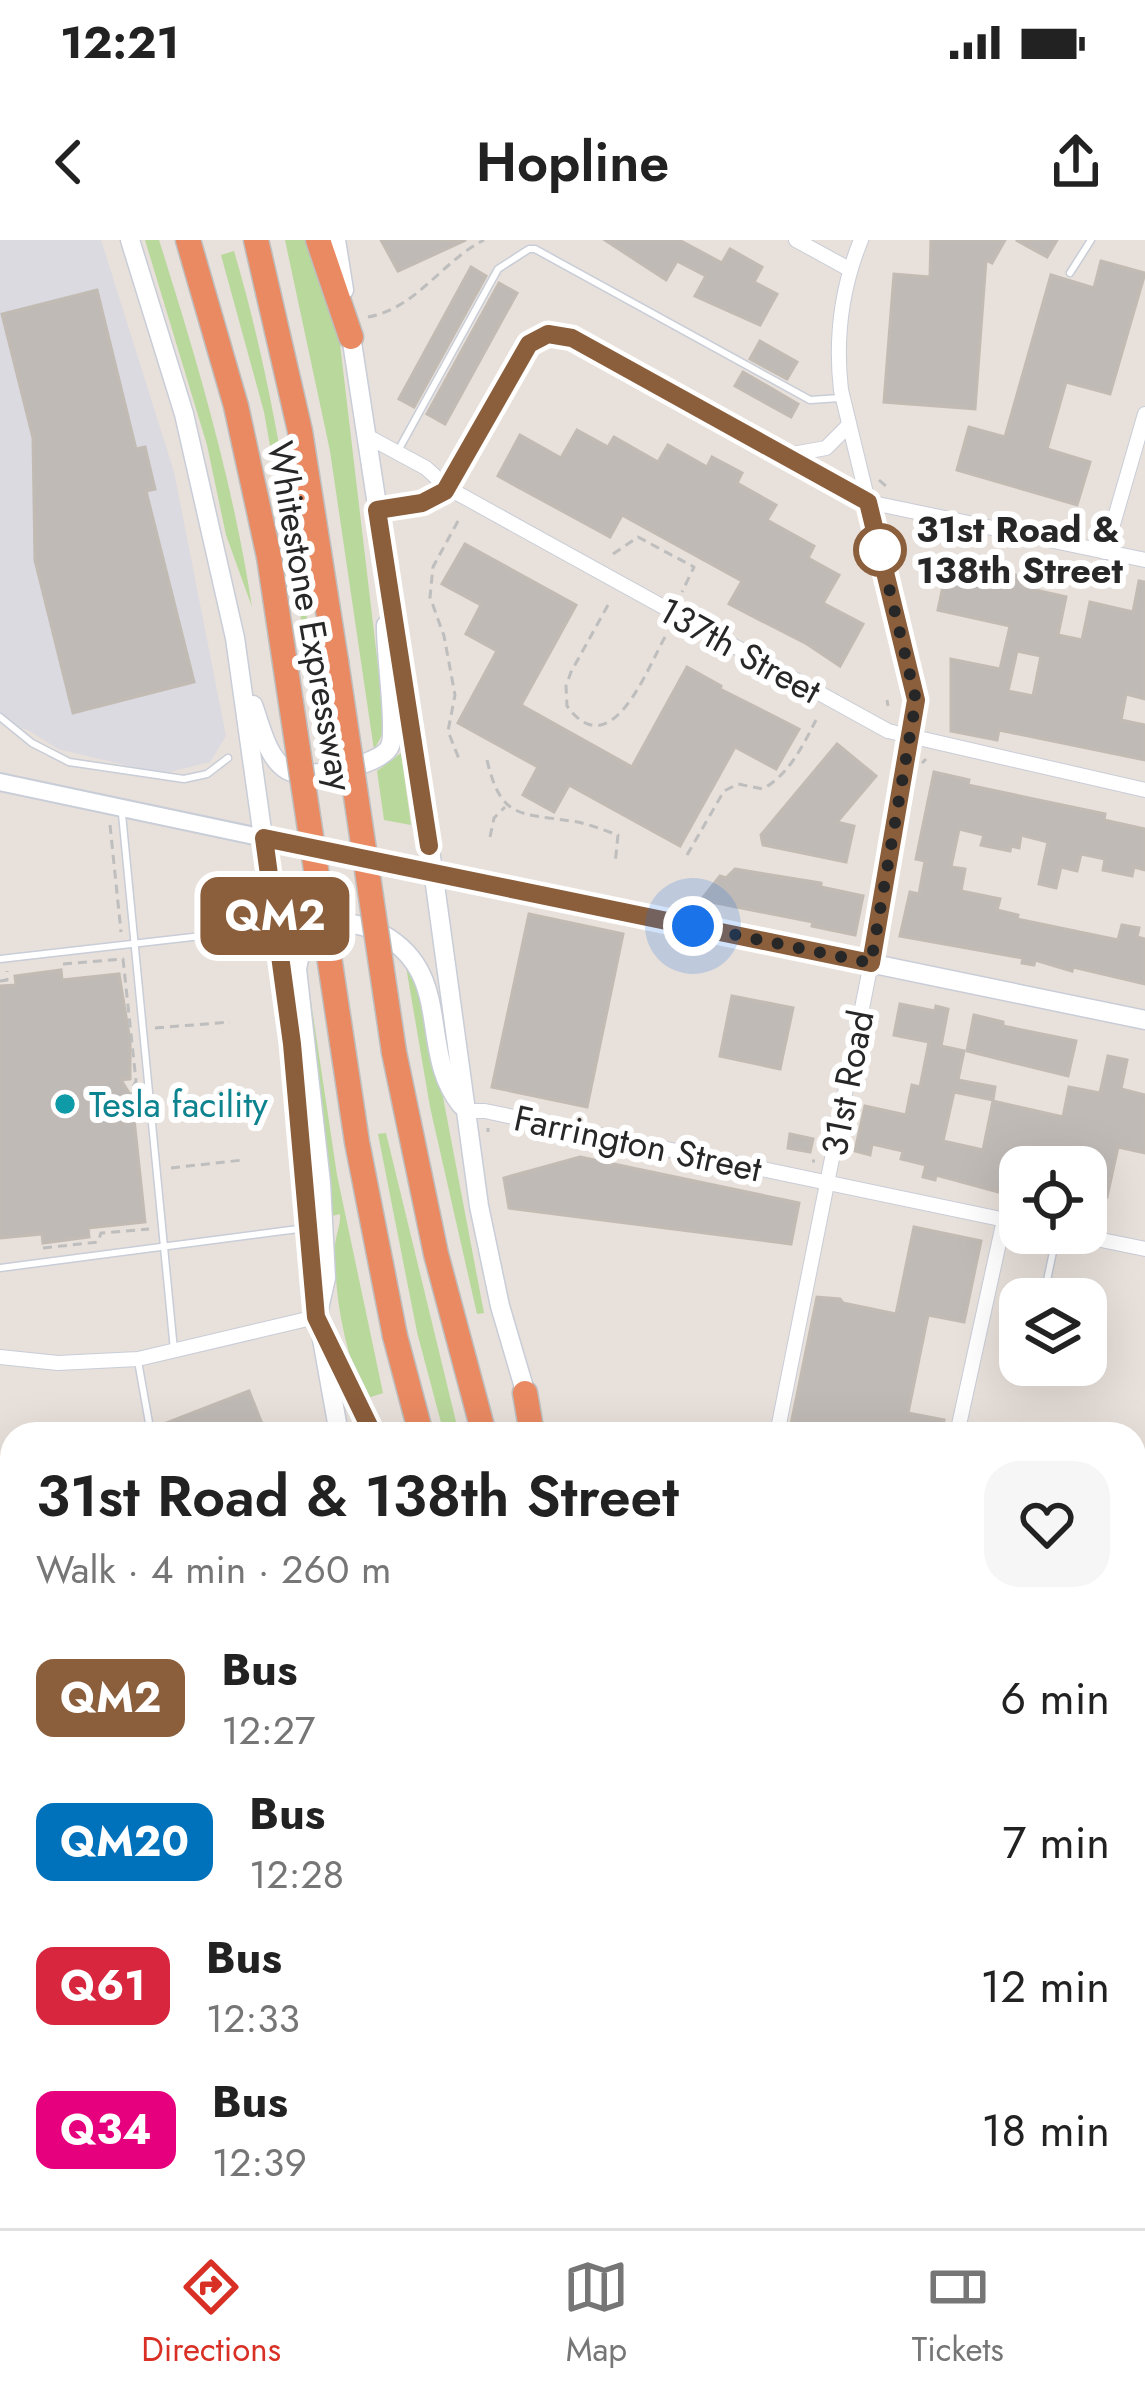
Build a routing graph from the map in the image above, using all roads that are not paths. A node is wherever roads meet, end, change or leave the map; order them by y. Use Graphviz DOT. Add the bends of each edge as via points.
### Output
graph roads {
  1 [pos="130,240"];
  2 [pos="188,240"];
  3 [pos="256,240"];
  4 [pos="318,240"];
  5 [pos="336,240"];
  6 [pos="796,240"];
  7 [pos="861,240"];
  8 [pos="1091,240"];
  9 [pos="849,269"];
  10 [pos="1070,273"];
  11 [pos="360,327"];
  12 [pos="842,398"];
  13 [pos="1145,414"];
  14 [pos="849,425"];
  15 [pos="365,435"];
  16 [pos="397,452"];
  17 [pos="783,455"];
  18 [pos="448,488"];
  19 [pos="868,502"];
  20 [pos="377,510"];
  21 [pos="1105,552"];
  22 [pos="1145,560"];
  23 [pos="388,584"];
  24 [pos="239,667"];
  25 [pos="0,717"];
  26 [pos="912,738"];
  27 [pos="228,758"];
  28 [pos="0,782"];
  29 [pos="1145,790"];
  30 [pos="122,808"];
  31 [pos="264,838"];
  32 [pos="433,870"];
  33 [pos="277,928"];
  34 [pos="134,944"];
  35 [pos="0,959"];
  36 [pos="871,963"];
  37 [pos="1145,1020"];
  38 [pos="466,1111"];
  39 [pos="827,1183"];
  40 [pos="999,1218"];
  41 [pos="306,1228"];
  42 [pos="1107,1242"];
  43 [pos="164,1248"];
  44 [pos="1145,1250"];
  45 [pos="1003,1254"];
  46 [pos="0,1268"];
  47 [pos="316,1317"];
  48 [pos="174,1353"];
  49 [pos="0,1357"];
  50 [pos="138,1359"];
  51 [pos="525,1393"];
  52 [pos="149,1422"];
  53 [pos="337,1422"];
  54 [pos="368,1422"];
  55 [pos="418,1422"];
  56 [pos="481,1422"];
  57 [pos="533,1422"];
  58 [pos="779,1422"];
  59 [pos="960,1422"];
  1 -- 24 [label="main road" via="202,483"];
  2 -- 55 [label="highway, Whitestone Expressway, bridge" via="269,556 357,1142"];
  3 -- 56 [label="highway, Whitestone Expressway, bridge" via="301,431 394,1052"];
  4 -- 11 [label="highway"];
  5 -- 11 [label="main road"];
  6 -- 9 [label="street"];
  7 -- 9 [label="street, 31st Road"];
  8 -- 10 [label="lane"];
  9 -- 12 [label="street, 31st Road" via="837,355"];
  11 -- 15 [label="main road"];
  12 -- 14 [label="street, 31st Road"];
  12 -- 16 [label="lane" via="810,400 529,249 498,269"];
  13 -- 21 [label="street"];
  14 -- 17 [label="street" via="826,448"];
  14 -- 19 [label="street, 31st Road"];
  15 -- 16 [label="street, 137th Street"];
  15 -- 20 [label="main road"];
  16 -- 18 [label="street, 137th Street"];
  17 -- 18 [label="street" via="572,338 543,335 519,357"];
  17 -- 19 [label="street"];
  18 -- 20 [label="street" via="430,501"];
  18 -- 26 [label="street, 137th Street"];
  19 -- 21 [label="street"];
  19 -- 26 [label="street, 31st Road" via="916,700"];
  20 -- 23 [label="main road"];
  21 -- 22 [label="street"];
  23 -- 24 [label="main road" via="393,733 377,760 287,770 270,749"];
  23 -- 32 [label="main road"];
  24 -- 31 [label="main road"];
  25 -- 27 [label="lane" via="69,762 184,779"];
  26 -- 29 [label="street, 137th Street"];
  26 -- 36 [label="street, 31st Road"];
  28 -- 30 [label="street"];
  30 -- 31 [label="street"];
  30 -- 34 [label="lane"];
  31 -- 32 [label="main road"];
  31 -- 33 [label="main road"];
  32 -- 36 [label="main road"];
  32 -- 38 [label="main road"];
  33 -- 34 [label="lane"];
  33 -- 41 [label="main road"];
  34 -- 35 [label="lane"];
  34 -- 43 [label="lane"];
  36 -- 37 [label="main road"];
  36 -- 39 [label="street, 31st Road"];
  38 -- 39 [label="street, Farrington Street"];
  38 -- 47 [label="main road" via="445,1077 426,980 413,957 360,925 315,933 301,950 297,977 325,1246 326,1286"];
  38 -- 51 [label="main road" via="488,1253"];
  39 -- 40 [label="street, Farrington Street"];
  39 -- 58 [label="street, 31st Road"];
  41 -- 43 [label="lane"];
  41 -- 47 [label="main road"];
  42 -- 44 [label="street"];
  43 -- 46 [label="lane"];
  43 -- 48 [label="lane"];
  45 -- 59 [label="street"];
  47 -- 48 [label="street"];
  47 -- 53 [label="main road"];
  47 -- 54 [label="highway"];
  48 -- 50 [label="street"];
  49 -- 50 [label="street"];
  50 -- 52 [label="lane"];
  51 -- 57 [label="highway"];
}
